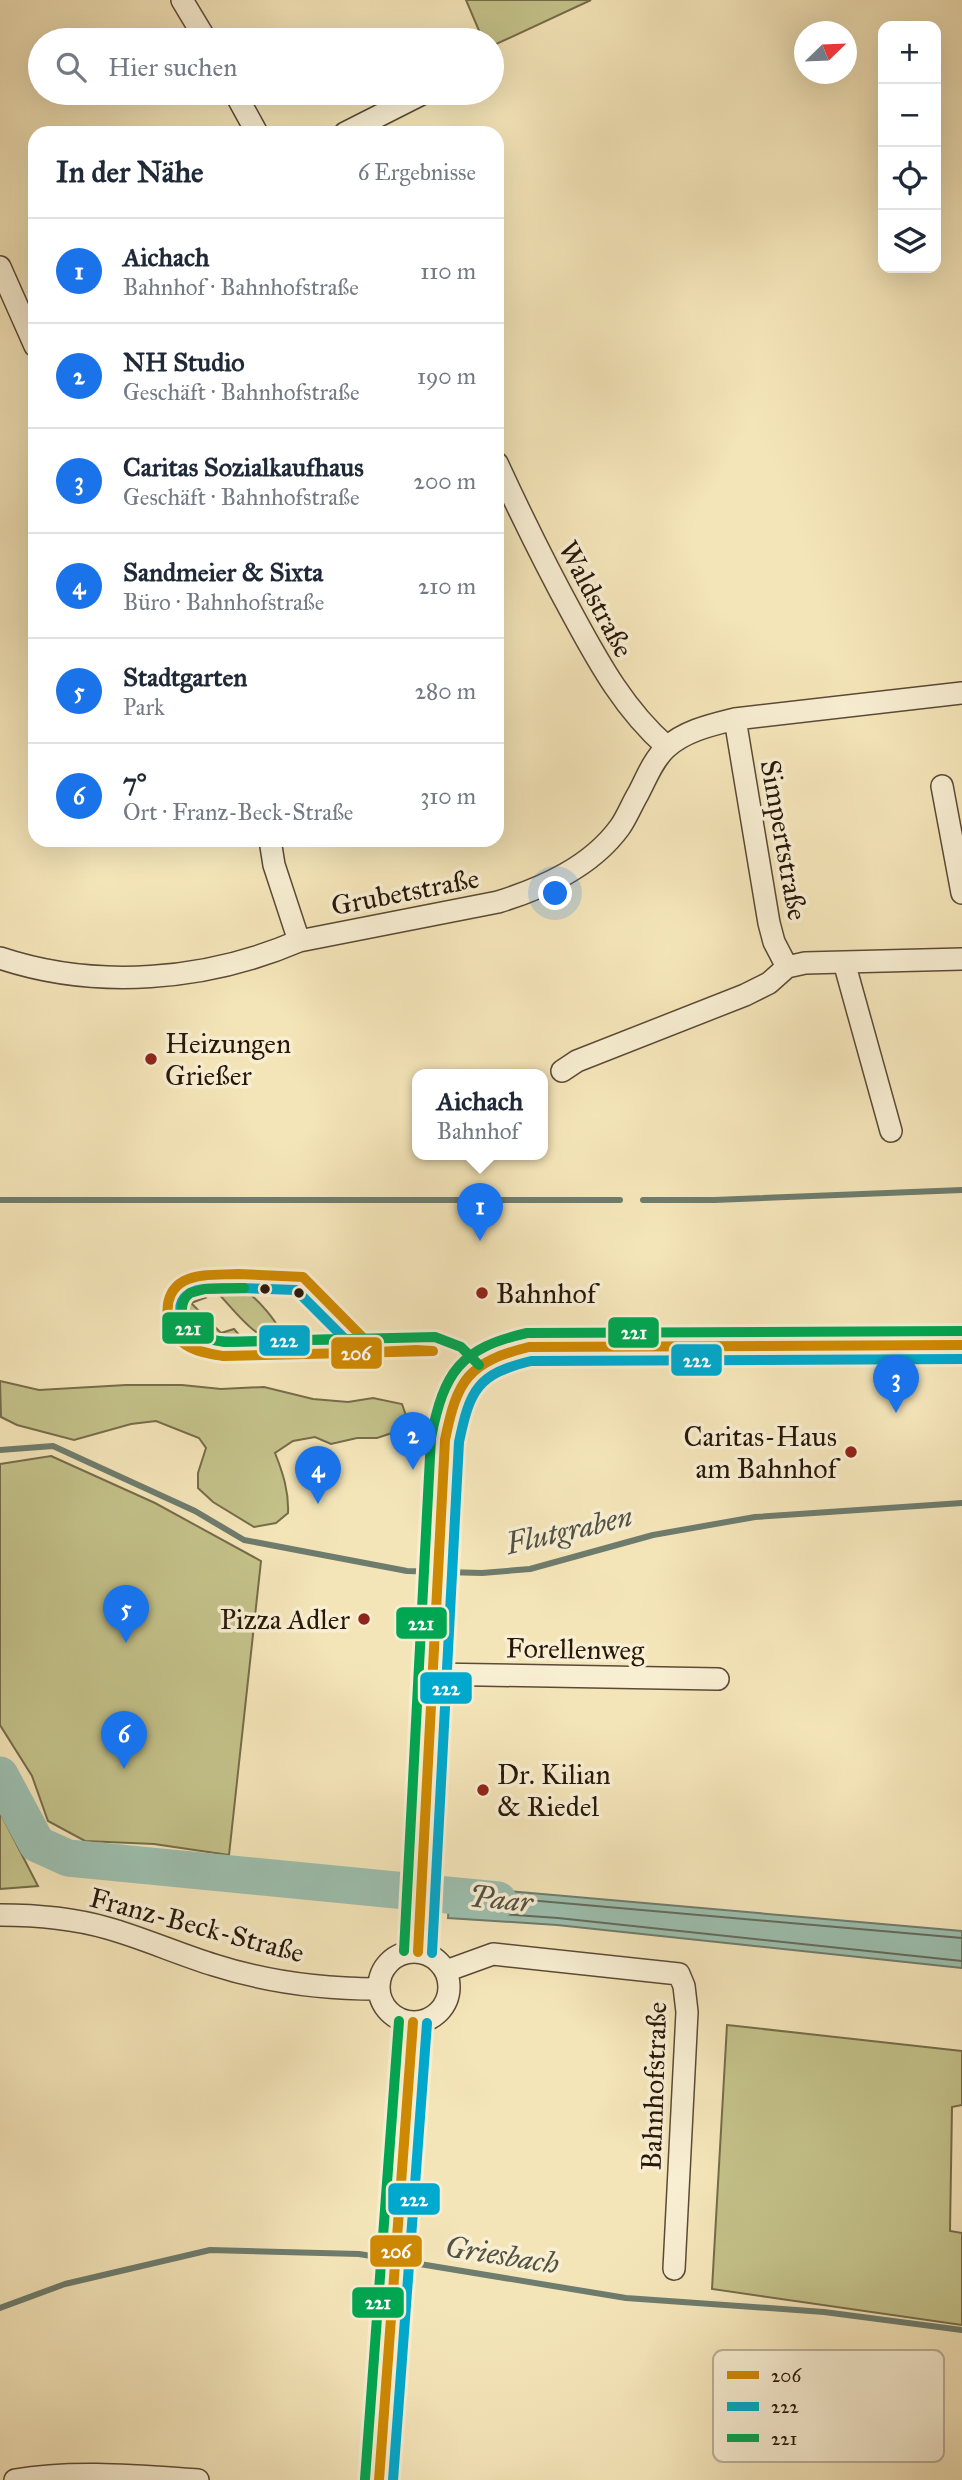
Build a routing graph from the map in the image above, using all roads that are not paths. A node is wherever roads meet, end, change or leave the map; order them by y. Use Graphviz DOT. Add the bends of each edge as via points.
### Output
graph roads {
  1 [pos="182,0"];
  2 [pos="199,28"];
  3 [pos="242,105"];
  4 [pos="400,105"];
  5 [pos="253,126"];
  6 [pos="359,126"];
  7 [pos="0,267"];
  8 [pos="28,330"];
  9 [pos="504,478"];
  10 [pos="962,693"];
  11 [pos="735,719"];
  12 [pos="667,747"];
  13 [pos="942,786"];
  14 [pos="271,847"];
  15 [pos="962,893"];
  16 [pos="299,941"];
  17 [pos="0,958"];
  18 [pos="962,960"];
  19 [pos="844,962"];
  20 [pos="787,967"];
  21 [pos="562,1071"];
  22 [pos="891,1131"];
  23 [pos="962,1345"];
  24 [pos="431,1674"];
  25 [pos="718,1679"];
  26 [pos="0,1915"];
  27 [pos="418,1952"];
  28 [pos="446,1971"];
  29 [pos="379,1989"];
  30 [pos="413,2022"];
  31 [pos="674,2269"];
  32 [pos="15,2480"];
  33 [pos="198,2480"];
  34 [pos="379,2480"];
  1 -- 2 [label="street"];
  3 -- 5 [label="street"];
  4 -- 6 [label="street"];
  7 -- 8 [label="street"];
  9 -- 12 [label="street, Waldstraße" via="543,562 608,680"];
  10 -- 11 [label="street, Grubetstraße"];
  11 -- 12 [label="street, Grubetstraße" via="701,727"];
  11 -- 20 [label="street, Simpertstraße" via="769,923"];
  12 -- 16 [label="street, Grubetstraße" via="620,827 596,853 559,877 530,892 475,908"];
  13 -- 15 [label="street"];
  14 -- 16 [label="street"];
  16 -- 17 [label="street, Grubetstraße" via="238,964 148,975 42,970"];
  18 -- 19 [label="street"];
  19 -- 20 [label="street"];
  19 -- 22 [label="street"];
  20 -- 21 [label="street" via="745,995"];
  23 -- 24 [label="street" via="529,1347 483,1362 469,1375 451,1406 445,1440"];
  24 -- 25 [label="street, Forellenweg"];
  24 -- 27 [label="street"];
  26 -- 29 [label="street, Franz-Beck-Straße" via="66,1919 106,1928 261,1978"];
  27 -- 28 [label="street" via="429,1955"];
  27 -- 29 [label="street" via="390,1961 379,1979"];
  28 -- 30 [label="street" via="449,1983 444,2006 425,2021"];
  28 -- 31 [label="street, Bahnhofstraße" via="493,1954 679,1974 687,2012"];
  29 -- 30 [label="street" via="386,2008"];
  30 -- 34 [label="street"];
  32 -- 33 [label="street" via="82,2476"];
}
